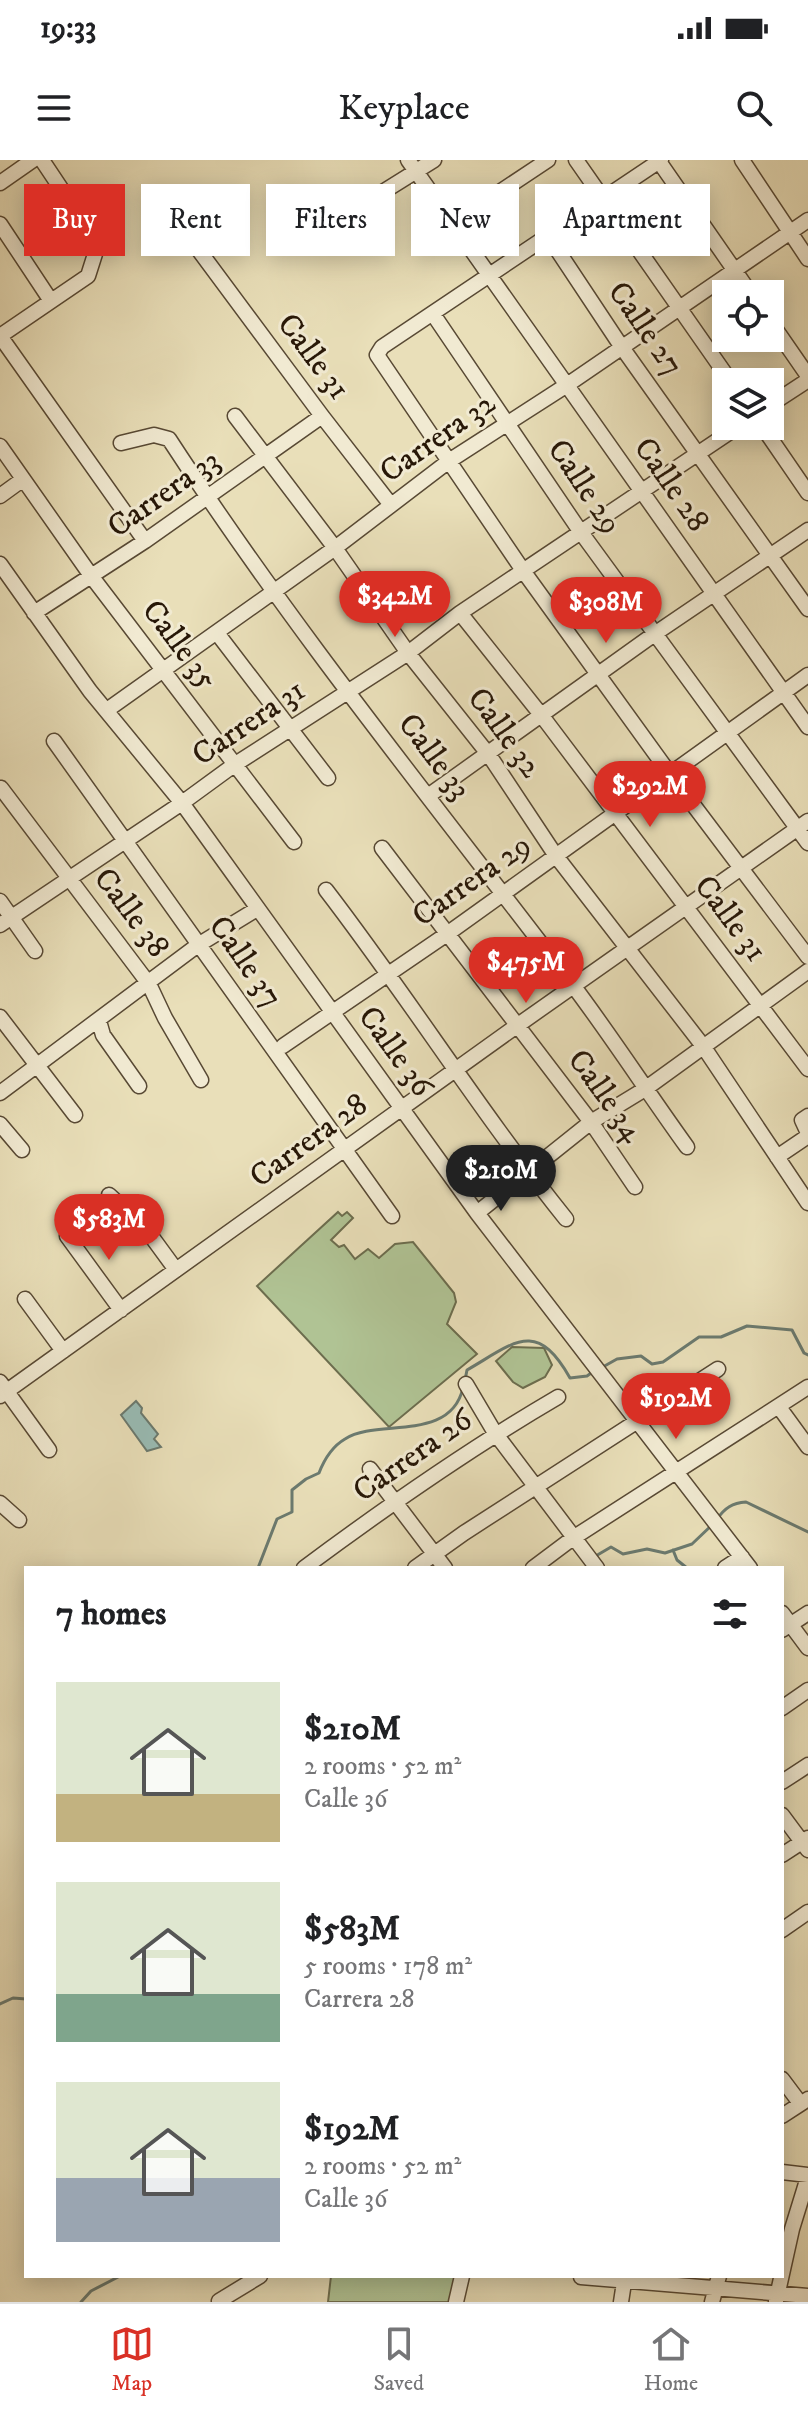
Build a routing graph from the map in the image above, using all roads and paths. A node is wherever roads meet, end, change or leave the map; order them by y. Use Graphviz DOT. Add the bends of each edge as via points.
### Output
graph roads {
  1 [pos="33,160"];
  2 [pos="42,160"];
  3 [pos="434,160"];
  4 [pos="548,160"];
  5 [pos="576,160"];
  6 [pos="659,160"];
  7 [pos="742,160"];
  8 [pos="412,166"];
  9 [pos="0,183"];
  10 [pos="391,184"];
  11 [pos="425,184"];
  12 [pos="512,184"];
  13 [pos="593,184"];
  14 [pos="625,184"];
  15 [pos="808,220"];
  16 [pos="0,224"];
  17 [pos="790,233"];
  18 [pos="535,245"];
  19 [pos="203,256"];
  20 [pos="477,256"];
  21 [pos="561,256"];
  22 [pos="643,256"];
  23 [pos="808,259"];
  24 [pos="734,270"];
  25 [pos="490,274"];
  26 [pos="741,280"];
  27 [pos="51,301"];
  28 [pos="678,307"];
  29 [pos="433,314"];
  30 [pos="0,336"];
  31 [pos="784,342"];
  32 [pos="621,346"];
  33 [pos="721,368"];
  34 [pos="808,378"];
  35 [pos="567,385"];
  36 [pos="784,395"];
  37 [pos="235,416"];
  38 [pos="322,416"];
  39 [pos="506,423"];
  40 [pos="717,440"];
  41 [pos="772,440"];
  42 [pos="121,443"];
  43 [pos="0,446"];
  44 [pos="699,452"];
  45 [pos="266,457"];
  46 [pos="449,461"];
  47 [pos="22,480"];
  48 [pos="642,490"];
  49 [pos="808,493"];
  50 [pos="0,496"];
  51 [pos="208,498"];
  52 [pos="391,505"];
  53 [pos="808,530"];
  54 [pos="580,531"];
  55 [pos="145,541"];
  56 [pos="335,548"];
  57 [pos="770,556"];
  58 [pos="0,564"];
  59 [pos="524,572"];
  60 [pos="92,577"];
  61 [pos="275,591"];
  62 [pos="712,594"];
  63 [pos="808,609"];
  64 [pos="34,613"];
  65 [pos="460,613"];
  66 [pos="217,633"];
  67 [pos="653,635"];
  68 [pos="408,653"];
  69 [pos="163,670"];
  70 [pos="599,674"];
  71 [pos="808,675"];
  72 [pos="348,691"];
  73 [pos="785,693"];
  74 [pos="107,710"];
  75 [pos="542,716"];
  76 [pos="808,727"];
  77 [pos="290,728"];
  78 [pos="727,733"];
  79 [pos="54,741"];
  80 [pos="489,755"];
  81 [pos="234,765"];
  82 [pos="670,774"];
  83 [pos="328,778"];
  84 [pos="1,788"];
  85 [pos="428,796"];
  86 [pos="182,803"];
  87 [pos="614,814"];
  88 [pos="803,825"];
  89 [pos="125,841"];
  90 [pos="294,842"];
  91 [pos="808,843"];
  92 [pos="382,848"];
  93 [pos="556,856"];
  94 [pos="741,869"];
  95 [pos="69,877"];
  96 [pos="326,890"];
  97 [pos="502,895"];
  98 [pos="0,901"];
  99 [pos="687,908"];
  100 [pos="257,909"];
  101 [pos="6,921"];
  102 [pos="447,934"];
  103 [pos="198,945"];
  104 [pos="629,949"];
  105 [pos="35,951"];
  106 [pos="808,957"];
  107 [pos="808,971"];
  108 [pos="389,973"];
  109 [pos="149,984"];
  110 [pos="574,986"];
  111 [pos="759,1004"];
  112 [pos="332,1012"];
  113 [pos="0,1017"];
  114 [pos="99,1021"];
  115 [pos="518,1025"];
  116 [pos="283,1046"];
  117 [pos="703,1046"];
  118 [pos="36,1067"];
  119 [pos="456,1069"];
  120 [pos="808,1069"];
  121 [pos="201,1080"];
  122 [pos="139,1086"];
  123 [pos="645,1089"];
  124 [pos="0,1093"];
  125 [pos="402,1109"];
  126 [pos="75,1115"];
  127 [pos="808,1116"];
  128 [pos="591,1122"];
  129 [pos="0,1124"];
  130 [pos="808,1135"];
  131 [pos="687,1147"];
  132 [pos="345,1149"];
  133 [pos="22,1150"];
  134 [pos="777,1157"];
  135 [pos="529,1173"];
  136 [pos="635,1187"];
  137 [pos="109,1195"];
  138 [pos="808,1203"];
  139 [pos="477,1213"];
  140 [pos="392,1216"];
  141 [pos="566,1219"];
  142 [pos="67,1236"];
  143 [pos="176,1270"];
  144 [pos="25,1299"];
  145 [pos="121,1310"];
  146 [pos="63,1351"];
  147 [pos="718,1369"];
  148 [pos="466,1384"];
  149 [pos="808,1387"];
  150 [pos="2,1390"];
  151 [pos="558,1397"];
  152 [pos="779,1407"];
  153 [pos="636,1420"];
  154 [pos="495,1433"];
  155 [pos="808,1447"];
  156 [pos="49,1450"];
  157 [pos="370,1469"];
  158 [pos="677,1473"];
  159 [pos="535,1486"];
  160 [pos="394,1502"];
  161 [pos="0,1503"];
  162 [pos="19,1520"];
  163 [pos="575,1541"];
  164 [pos="434,1554"];
  165 [pos="746,1562"];
  166 [pos="307,1566"];
  167 [pos="418,1566"];
  168 [pos="443,1566"];
  169 [pos="536,1566"];
  170 [pos="595,1566"];
  171 [pos="808,1613"];
  172 [pos="785,1623"];
  173 [pos="808,1648"];
  174 [pos="808,1690"];
  175 [pos="784,1707"];
  176 [pos="808,1765"];
  177 [pos="784,1781"];
  178 [pos="784,1817"];
  179 [pos="806,1843"];
  180 [pos="784,1854"];
  181 [pos="808,1912"];
  182 [pos="784,1929"];
  183 [pos="784,2081"];
  184 [pos="804,2101"];
  185 [pos="784,2115"];
  186 [pos="784,2172"];
  187 [pos="808,2176"];
  188 [pos="784,2266"];
  189 [pos="462,2278"];
  190 [pos="603,2278"];
  191 [pos="781,2278"];
  192 [pos="625,2279"];
  193 [pos="657,2279"];
  194 [pos="244,2282"];
  195 [pos="715,2289"];
  196 [pos="808,2296"];
  197 [pos="777,2298"];
  198 [pos="219,2302"];
  199 [pos="456,2302"];
  200 [pos="621,2302"];
  1 -- 9 [label="street"];
  2 -- 27 [label="street" via="94,238 88,276"];
  3 -- 8 [label="street"];
  4 -- 12 [label="street"];
  5 -- 13 [label="street"];
  6 -- 14 [label="street"];
  6 -- 24 [label="street"];
  7 -- 17 [label="street"];
  8 -- 10 [label="street"];
  8 -- 11 [label="street, Calle 28"];
  15 -- 17 [label="street, Carrera 32"];
  16 -- 27 [label="street"];
  17 -- 23 [label="street"];
  17 -- 24 [label="street, Carrera 32"];
  18 -- 25 [label="street"];
  19 -- 38 [label="street, Calle 31"];
  20 -- 25 [label="street, Calle 28"];
  21 -- 32 [label="street, Calle 27"];
  22 -- 28 [label="street"];
  24 -- 26 [label="street"];
  24 -- 28 [label="street, Carrera 32"];
  25 -- 29 [label="street"];
  25 -- 35 [label="street, Calle 28"];
  27 -- 30 [label="street"];
  28 -- 32 [label="street, Carrera 32"];
  28 -- 33 [label="street"];
  29 -- 39 [label="street, Calle 29"];
  29 -- 46 [label="street" via="380,349 377,357"];
  30 -- 55 [label="street"];
  31 -- 34 [label="street"];
  32 -- 35 [label="street, Carrera 32"];
  32 -- 44 [label="street, Calle 27"];
  34 -- 36 [label="street"];
  35 -- 39 [label="street, Carrera 32"];
  35 -- 48 [label="street, Calle 28"];
  37 -- 45 [label="street, Calle 32"];
  38 -- 45 [label="street, Carrera 33"];
  38 -- 52 [label="street, Calle 31"];
  39 -- 46 [label="street, Carrera 32"];
  39 -- 54 [label="street, Calle 29"];
  40 -- 44 [label="street, Carrera 31"];
  41 -- 49 [label="street"];
  42 -- 51 [label="street, Calle 33" via="154,435 169,439"];
  43 -- 47 [label="street, Calle 35"];
  44 -- 48 [label="street, Carrera 31"];
  44 -- 57 [label="street, Calle 27"];
  45 -- 51 [label="street, Carrera 33"];
  45 -- 56 [label="street, Calle 32"];
  46 -- 52 [label="street, Carrera 32"];
  46 -- 59 [label="street"];
  47 -- 50 [label="street"];
  47 -- 60 [label="street, Calle 35"];
  48 -- 54 [label="street, Carrera 31"];
  48 -- 62 [label="street, Calle 28"];
  51 -- 55 [label="street, Carrera 33"];
  51 -- 61 [label="street, Calle 33"];
  52 -- 56 [label="street, Carrera 32"];
  53 -- 57 [label="street"];
  54 -- 59 [label="street, Carrera 31"];
  54 -- 67 [label="street, Calle 29"];
  55 -- 60 [label="street, Carrera 33"];
  56 -- 61 [label="street, Carrera 32"];
  56 -- 68 [label="street, Calle 32"];
  57 -- 62 [label="street"];
  57 -- 63 [label="street, Calle 27"];
  58 -- 64 [label="street, Calle 36"];
  59 -- 65 [label="street, Carrera 31"];
  59 -- 70 [label="street"];
  60 -- 64 [label="street, Carrera 33"];
  60 -- 69 [label="street, Calle 35"];
  61 -- 66 [label="street, Carrera 32"];
  61 -- 72 [label="street, Calle 33"];
  62 -- 67 [label="street"];
  62 -- 73 [label="street, Calle 28"];
  64 -- 74 [label="street, Calle 36"];
  65 -- 68 [label="street, Carrera 31"];
  65 -- 75 [label="street, Calle 31"];
  66 -- 69 [label="street, Carrera 32"];
  66 -- 77 [label="street"];
  67 -- 70 [label="street"];
  67 -- 78 [label="street, Calle 29"];
  68 -- 72 [label="street, Carrera 31"];
  68 -- 80 [label="street, Calle 32"];
  69 -- 74 [label="street, Carrera 32"];
  69 -- 81 [label="street, Calle 35"];
  70 -- 75 [label="street"];
  70 -- 82 [label="street"];
  71 -- 73 [label="street, Carrera 29"];
  72 -- 77 [label="street, Carrera 31"];
  72 -- 85 [label="street, Calle 33"];
  73 -- 76 [label="street, Calle 28"];
  73 -- 78 [label="street, Carrera 29"];
  74 -- 86 [label="street, Calle 36"];
  75 -- 80 [label="street"];
  75 -- 87 [label="street, Calle 31"];
  77 -- 81 [label="street, Carrera 31"];
  77 -- 83 [label="street"];
  78 -- 82 [label="street, Carrera 29"];
  78 -- 88 [label="street, Calle 29"];
  79 -- 89 [label="street, Calle 37"];
  80 -- 85 [label="street"];
  80 -- 93 [label="street, Calle 32"];
  81 -- 86 [label="street, Carrera 31"];
  81 -- 90 [label="street, Calle 35"];
  82 -- 87 [label="street, Carrera 29"];
  82 -- 94 [label="street"];
  84 -- 95 [label="street, Calle 38"];
  85 -- 97 [label="street, Calle 33"];
  86 -- 89 [label="street, Carrera 31"];
  86 -- 100 [label="street, Calle 36"];
  87 -- 93 [label="street, Carrera 29"];
  87 -- 99 [label="street, Calle 31"];
  88 -- 91 [label="street, Calle 29"];
  88 -- 94 [label="street, Carrera 28"];
  89 -- 95 [label="street, Carrera 31"];
  89 -- 103 [label="street, Calle 37"];
  92 -- 102 [label="street, Calle 34"];
  93 -- 97 [label="street, Carrera 29"];
  93 -- 104 [label="street, Calle 32"];
  94 -- 99 [label="street, Carrera 28"];
  94 -- 106 [label="street"];
  95 -- 101 [label="street, Carrera 31"];
  95 -- 109 [label="street, Calle 38"];
  96 -- 108 [label="street"];
  97 -- 102 [label="street, Carrera 29"];
  97 -- 110 [label="street, Calle 33"];
  98 -- 101 [label="street"];
  99 -- 104 [label="street, Carrera 28"];
  99 -- 111 [label="street, Calle 31"];
  100 -- 103 [label="street"];
  100 -- 112 [label="street, Calle 36"];
  101 -- 105 [label="street"];
  102 -- 108 [label="street, Carrera 29"];
  102 -- 115 [label="street, Calle 34"];
  103 -- 109 [label="street"];
  103 -- 132 [label="street, Calle 37"];
  104 -- 110 [label="street, Carrera 28"];
  104 -- 117 [label="street, Calle 32"];
  107 -- 111 [label="street"];
  108 -- 112 [label="street, Carrera 29"];
  108 -- 119 [label="street"];
  109 -- 114 [label="street"];
  109 -- 121 [label="street, Calle 38"];
  110 -- 115 [label="street, Carrera 28"];
  110 -- 123 [label="street, Calle 33"];
  111 -- 117 [label="street"];
  111 -- 120 [label="street, Calle 31"];
  112 -- 116 [label="street, Carrera 29"];
  112 -- 125 [label="street, Calle 36"];
  113 -- 118 [label="street"];
  114 -- 118 [label="street"];
  114 -- 122 [label="street"];
  115 -- 119 [label="street, Carrera 28"];
  115 -- 128 [label="street, Calle 34"];
  117 -- 123 [label="street"];
  117 -- 134 [label="street, Calle 32"];
  118 -- 124 [label="street"];
  118 -- 126 [label="street"];
  119 -- 125 [label="street, Carrera 28"];
  119 -- 135 [label="street"];
  123 -- 128 [label="street"];
  123 -- 131 [label="street, Calle 33"];
  125 -- 132 [label="street, Carrera 28"];
  125 -- 139 [label="street, Calle 36"];
  127 -- 130 [label="street" via="802,1120"];
  128 -- 135 [label="street"];
  128 -- 136 [label="street, Calle 34"];
  129 -- 133 [label="street"];
  130 -- 134 [label="street"];
  132 -- 140 [label="street, Calle 37"];
  132 -- 143 [label="street, Carrera 28"];
  134 -- 138 [label="street, Calle 32"];
  135 -- 139 [label="street"];
  135 -- 141 [label="street"];
  137 -- 143 [label="street" via="146,1229"];
  139 -- 153 [label="street, Calle 36"];
  142 -- 145 [label="street"];
  143 -- 145 [label="street, Carrera 28"];
  144 -- 146 [label="street"];
  145 -- 146 [label="street, Carrera 28"];
  146 -- 150 [label="street, Carrera 28"];
  147 -- 153 [label="street"];
  148 -- 154 [label="street"];
  149 -- 152 [label="street"];
  150 -- 156 [label="street"];
  151 -- 154 [label="street, Carrera 26"];
  152 -- 155 [label="street"];
  152 -- 158 [label="street"];
  153 -- 158 [label="street, Calle 36"];
  153 -- 159 [label="street"];
  154 -- 159 [label="street"];
  154 -- 160 [label="street, Carrera 26"];
  157 -- 160 [label="street"];
  158 -- 163 [label="street"];
  158 -- 165 [label="street, Calle 36"];
  159 -- 163 [label="street"];
  159 -- 164 [label="street"];
  160 -- 164 [label="street"];
  160 -- 166 [label="street, Carrera 26"];
  161 -- 162 [label="street"];
  163 -- 169 [label="street"];
  163 -- 170 [label="street"];
  164 -- 167 [label="street"];
  164 -- 168 [label="street"];
  171 -- 172 [label="street"];
  172 -- 173 [label="street"];
  174 -- 175 [label="street"];
  176 -- 177 [label="street"];
  178 -- 179 [label="street"];
  179 -- 180 [label="street"];
  181 -- 182 [label="street"];
  183 -- 184 [label="street"];
  184 -- 185 [label="street"];
  186 -- 187 [label="street"];
  187 -- 188 [label="street"];
  189 -- 199 [label="street"];
  190 -- 192 [label="street"];
  191 -- 197 [label="street"];
  192 -- 193 [label="street"];
  192 -- 200 [label="street"];
  193 -- 195 [label="street"];
  194 -- 198 [label="street"];
  195 -- 197 [label="street"];
  196 -- 197 [label="street"];
}
